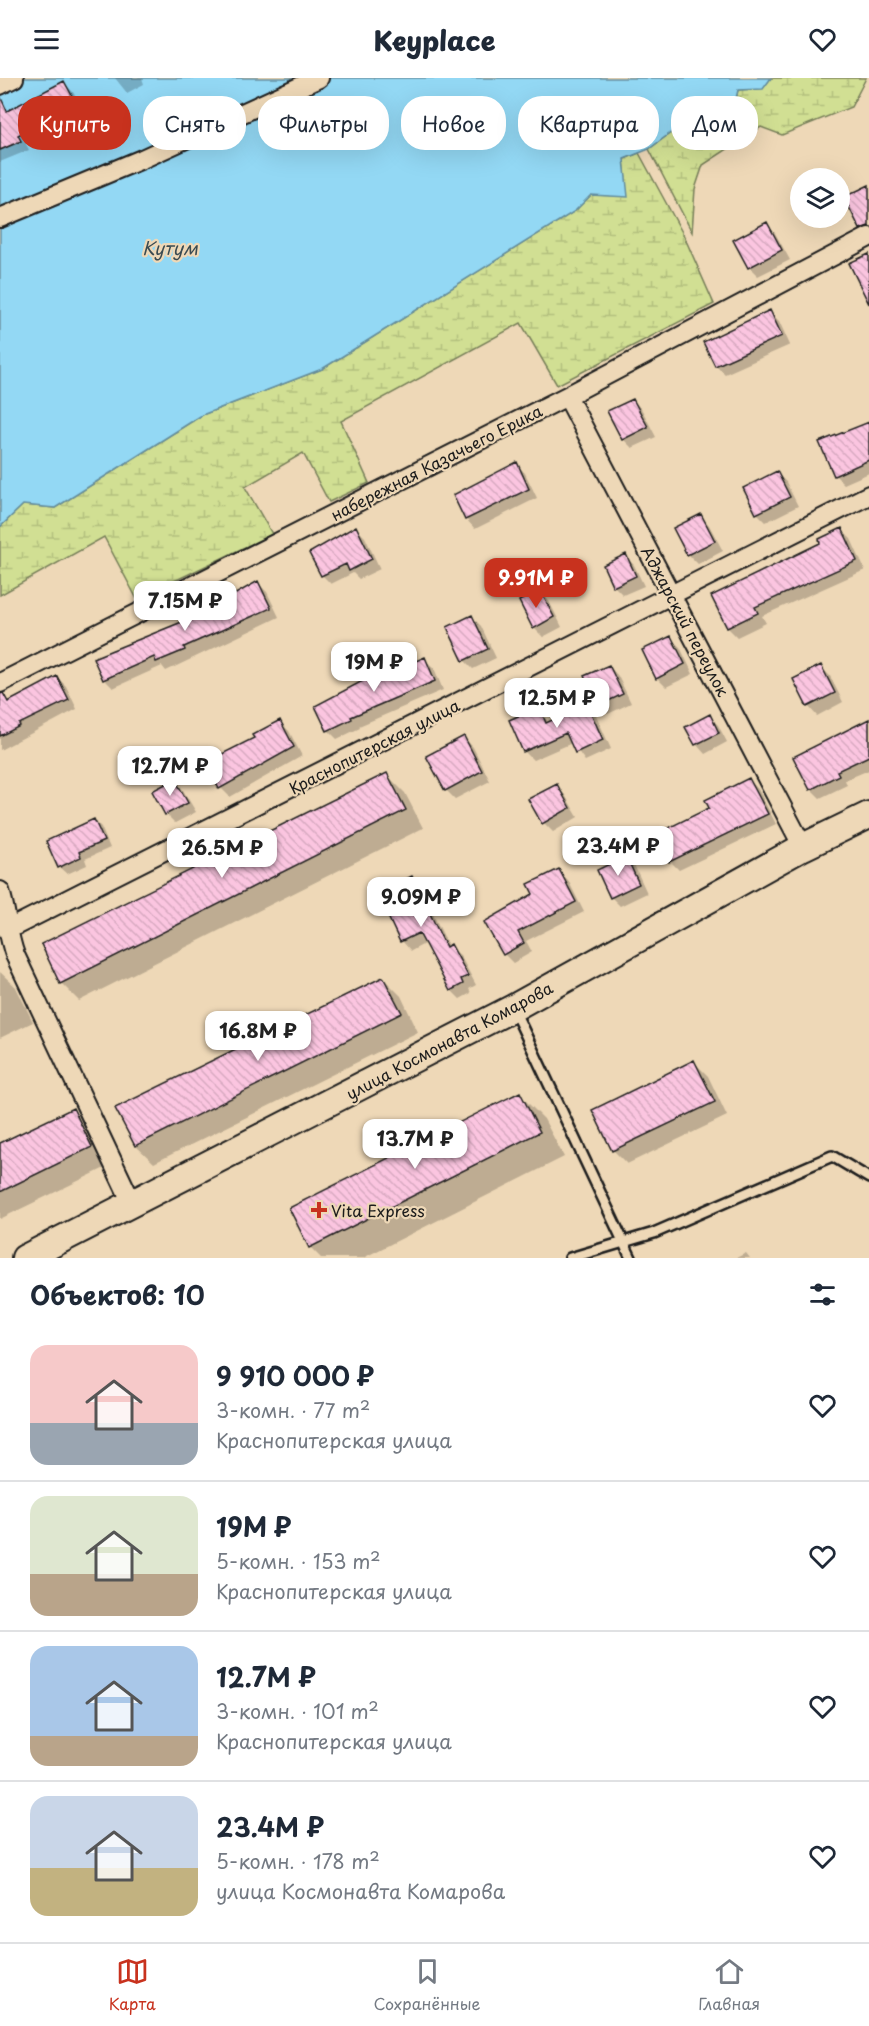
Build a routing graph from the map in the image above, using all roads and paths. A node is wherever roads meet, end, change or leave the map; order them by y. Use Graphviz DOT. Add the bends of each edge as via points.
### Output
graph roads {
  1 [pos="14,78"];
  2 [pos="319,78"];
  3 [pos="0,86"];
  4 [pos="0,218"];
  5 [pos="869,237"];
  6 [pos="567,396"];
  7 [pos="869,495"];
  8 [pos="673,596"];
  9 [pos="0,683"];
  10 [pos="869,815"];
  11 [pos="803,847"];
  12 [pos="0,891"];
  13 [pos="7,930"];
  14 [pos="513,1008"];
  15 [pos="869,1178"];
  16 [pos="132,1203"];
  17 [pos="624,1242"];
  18 [pos="25,1258"];
  19 [pos="570,1258"];
  20 [pos="631,1258"];
  1 -- 3 [label="street"];
  2 -- 4 [label="street" via="142,159"];
  5 -- 6 [label="street, набережная Казачьего Ерика"];
  6 -- 8 [label="street, Аджарский переулок"];
  6 -- 9 [label="street, набережная Казачьего Ерика"];
  7 -- 8 [label="street, Краснопитерская улица"];
  8 -- 11 [label="street, Аджарский переулок"];
  8 -- 13 [label="street, Краснопитерская улица"];
  10 -- 11 [label="main road, улица Космонавта Комарова"];
  11 -- 14 [label="main road, улица Космонавта Комарова"];
  12 -- 13 [label="street"];
  13 -- 16 [label="street" via="19,964"];
  14 -- 16 [label="main road, улица Космонавта Комарова"];
  14 -- 17 [label="lane"];
  15 -- 17 [label="lane" via="832,1156 662,1230"];
  16 -- 18 [label="main road, улица Космонавта Комарова"];
  17 -- 19 [label="lane"];
  17 -- 20 [label="lane"];
}
